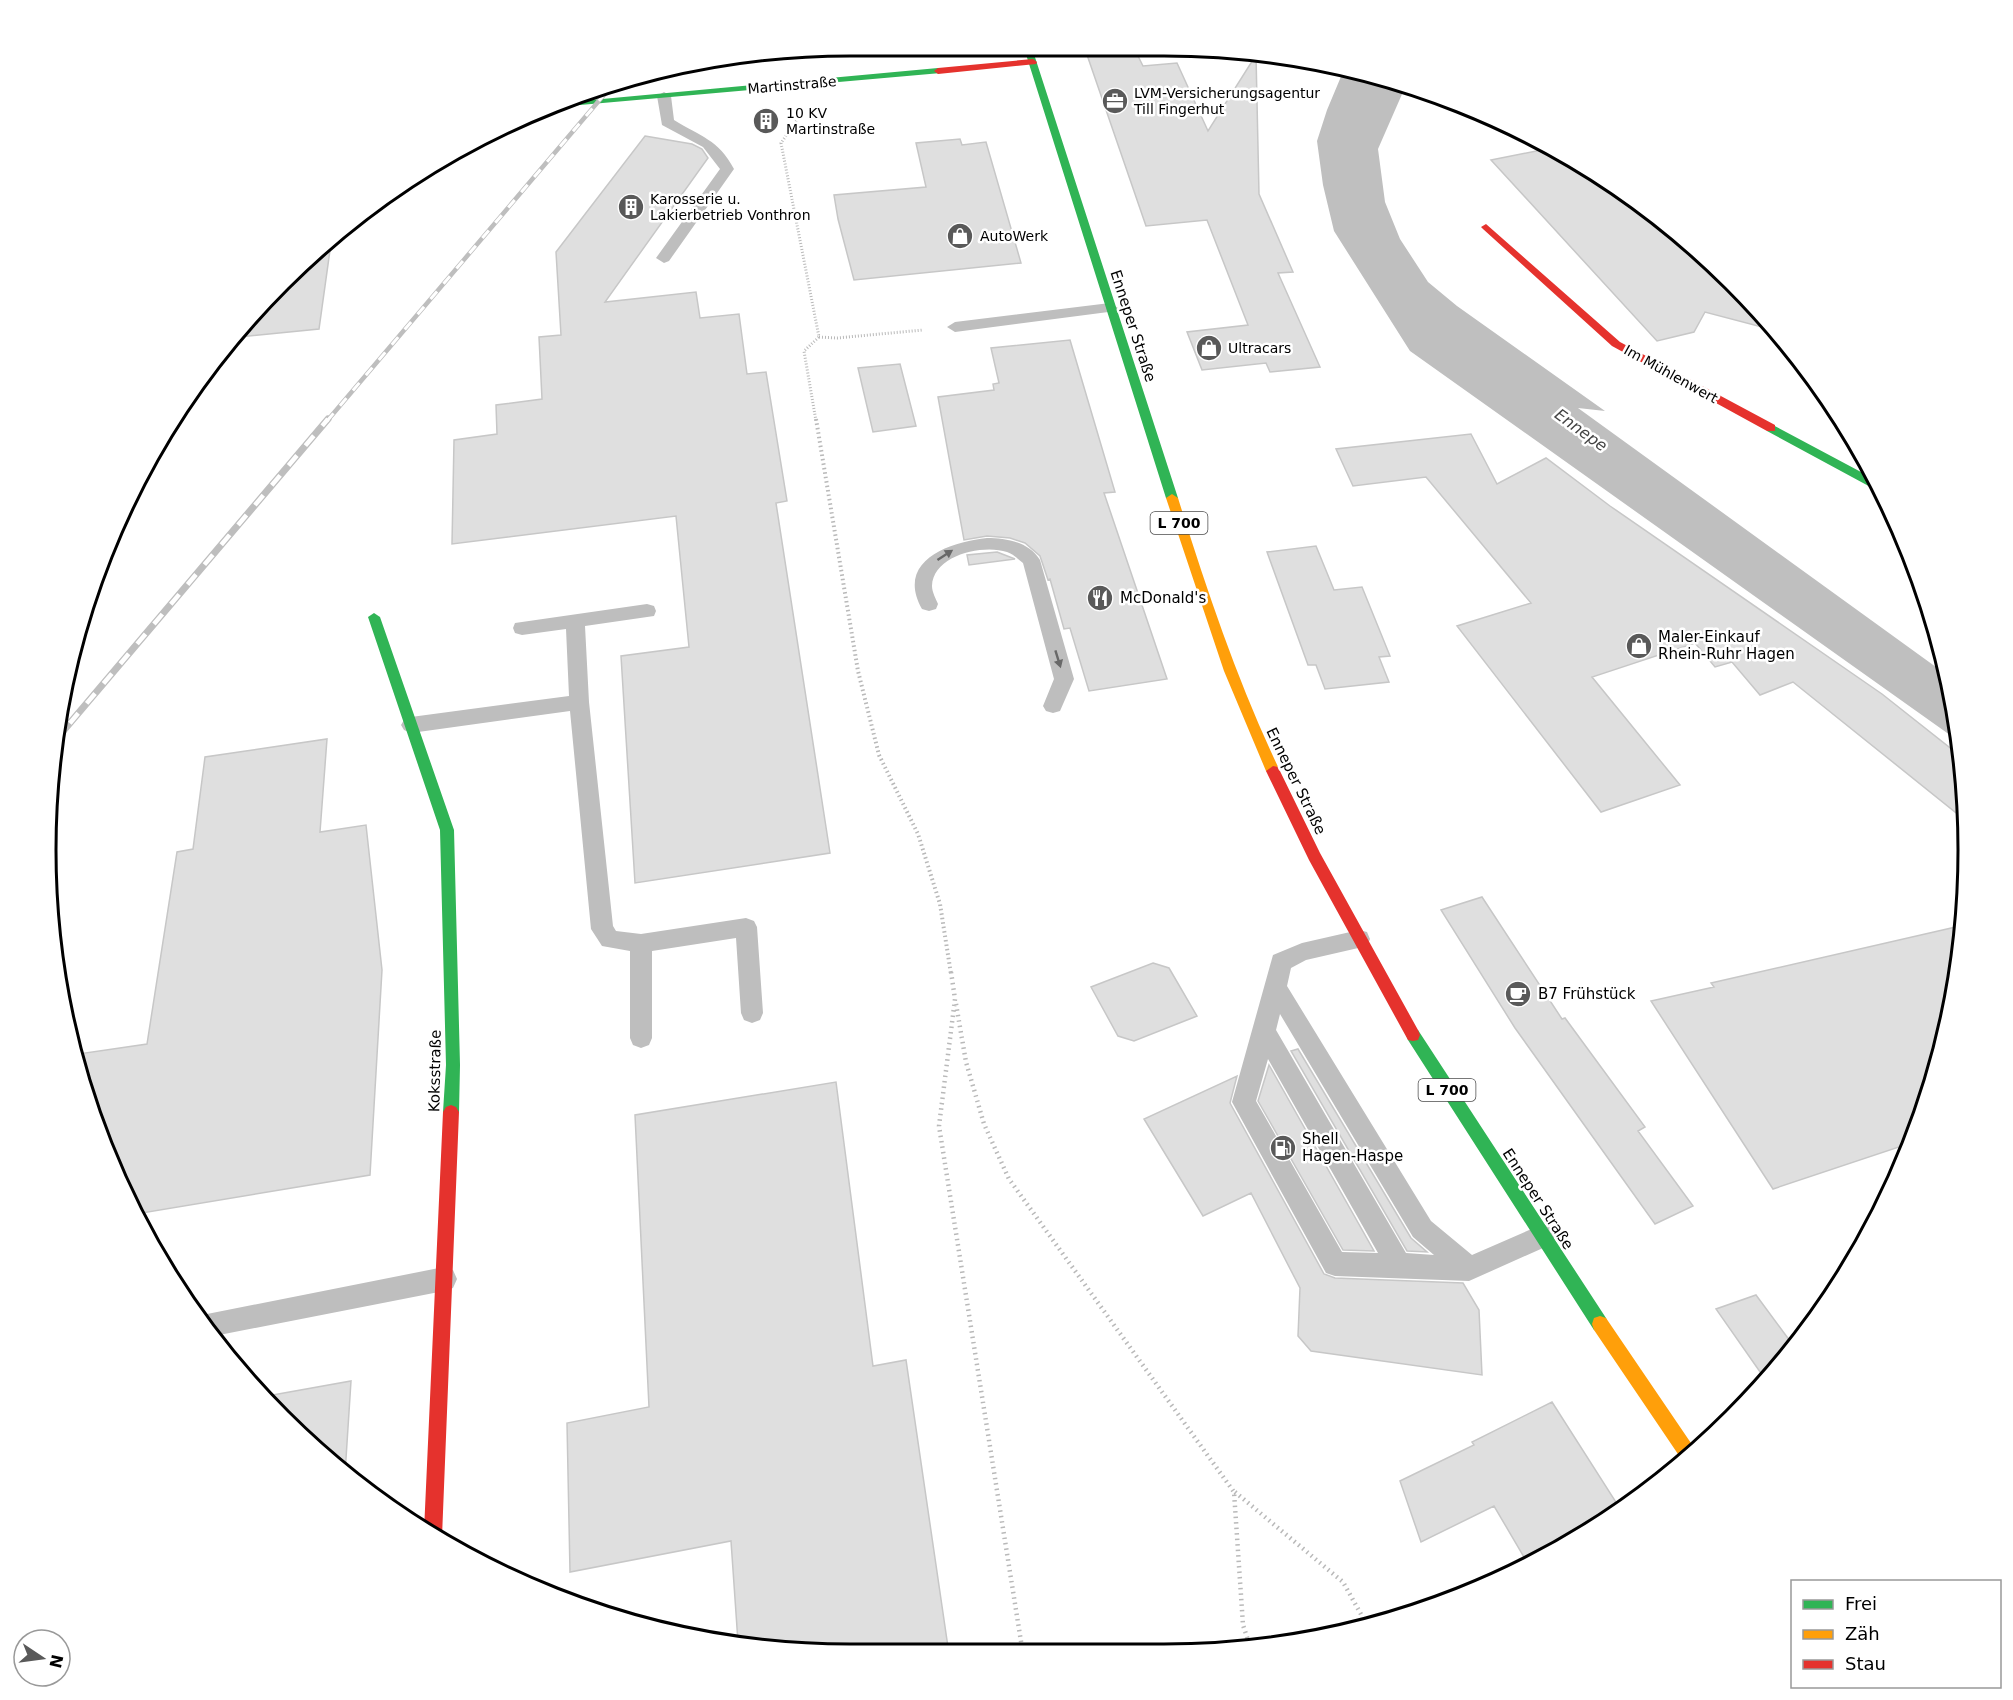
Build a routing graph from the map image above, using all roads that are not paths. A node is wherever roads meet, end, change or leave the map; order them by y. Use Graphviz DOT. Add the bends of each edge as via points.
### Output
graph roads {
  1 [pos="1031,56"];
  2 [pos="1033,62"];
  3 [pos="664,96"];
  4 [pos="578,104"];
  5 [pos="1486,227"];
  6 [pos="664,258"];
  7 [pos="1110,308"];
  8 [pos="955,327"];
  9 [pos="1865,479"];
  10 [pos="928,603"];
  11 [pos="646,611"];
  12 [pos="374,617"];
  13 [pos="575,621"];
  14 [pos="522,628"];
  15 [pos="579,702"];
  16 [pos="1053,706"];
  17 [pos="411,725"];
  18 [pos="1359,939"];
  19 [pos="641,942"];
  20 [pos="1276,987"];
  21 [pos="753,1013"];
  22 [pos="1264,1031"];
  23 [pos="641,1038"];
  24 [pos="1543,1236"];
  25 [pos="1399,1265"];
  26 [pos="1469,1269"];
  27 [pos="444,1279"];
  28 [pos="212,1323"];
  29 [pos="1685,1449"];
  30 [pos="433,1526"];
  1 -- 2 [label="street, Enneper Straße / L 700"];
  2 -- 3 [label="street, Martinstraße"];
  2 -- 7 [label="street, Enneper Straße / L 700"];
  3 -- 4 [label="street, Martinstraße"];
  3 -- 6 [label="lane" via="667,122 700,137 720,154 727,169"];
  5 -- 9 [label="street, Im Mühlenwert" via="1616,344"];
  7 -- 8 [label="lane"];
  7 -- 18 [label="street, Enneper Straße / L 700" via="1204,603 1256,736"];
  10 -- 16 [label="lane, one-way" via="923,586 928,570 952,550 996,545 1023,552 1031,560 1064,679"];
  11 -- 13 [label="lane"];
  12 -- 17 [label="street, Koksstraße"];
  13 -- 14 [label="lane"];
  13 -- 15 [label="lane"];
  15 -- 17 [label="lane"];
  15 -- 19 [label="lane" via="602,929 610,939"];
  17 -- 27 [label="street, Koksstraße" via="447,830 453,1065"];
  18 -- 20 [label="lane" via="1302,952 1281,962"];
  18 -- 24 [label="street, Enneper Straße / L 700" via="1418,1044"];
  19 -- 21 [label="lane" via="746,927"];
  19 -- 23 [label="lane"];
  20 -- 22 [label="lane"];
  20 -- 26 [label="lane" via="1422,1229"];
  22 -- 25 [label="lane"];
  22 -- 25 [label="lane" via="1244,1102 1335,1264"];
  24 -- 26 [label="lane"];
  24 -- 29 [label="street, Enneper Straße / L 700"];
  25 -- 26 [label="lane"];
  27 -- 28 [label="lane"];
  27 -- 30 [label="street, Koksstraße"];
}
